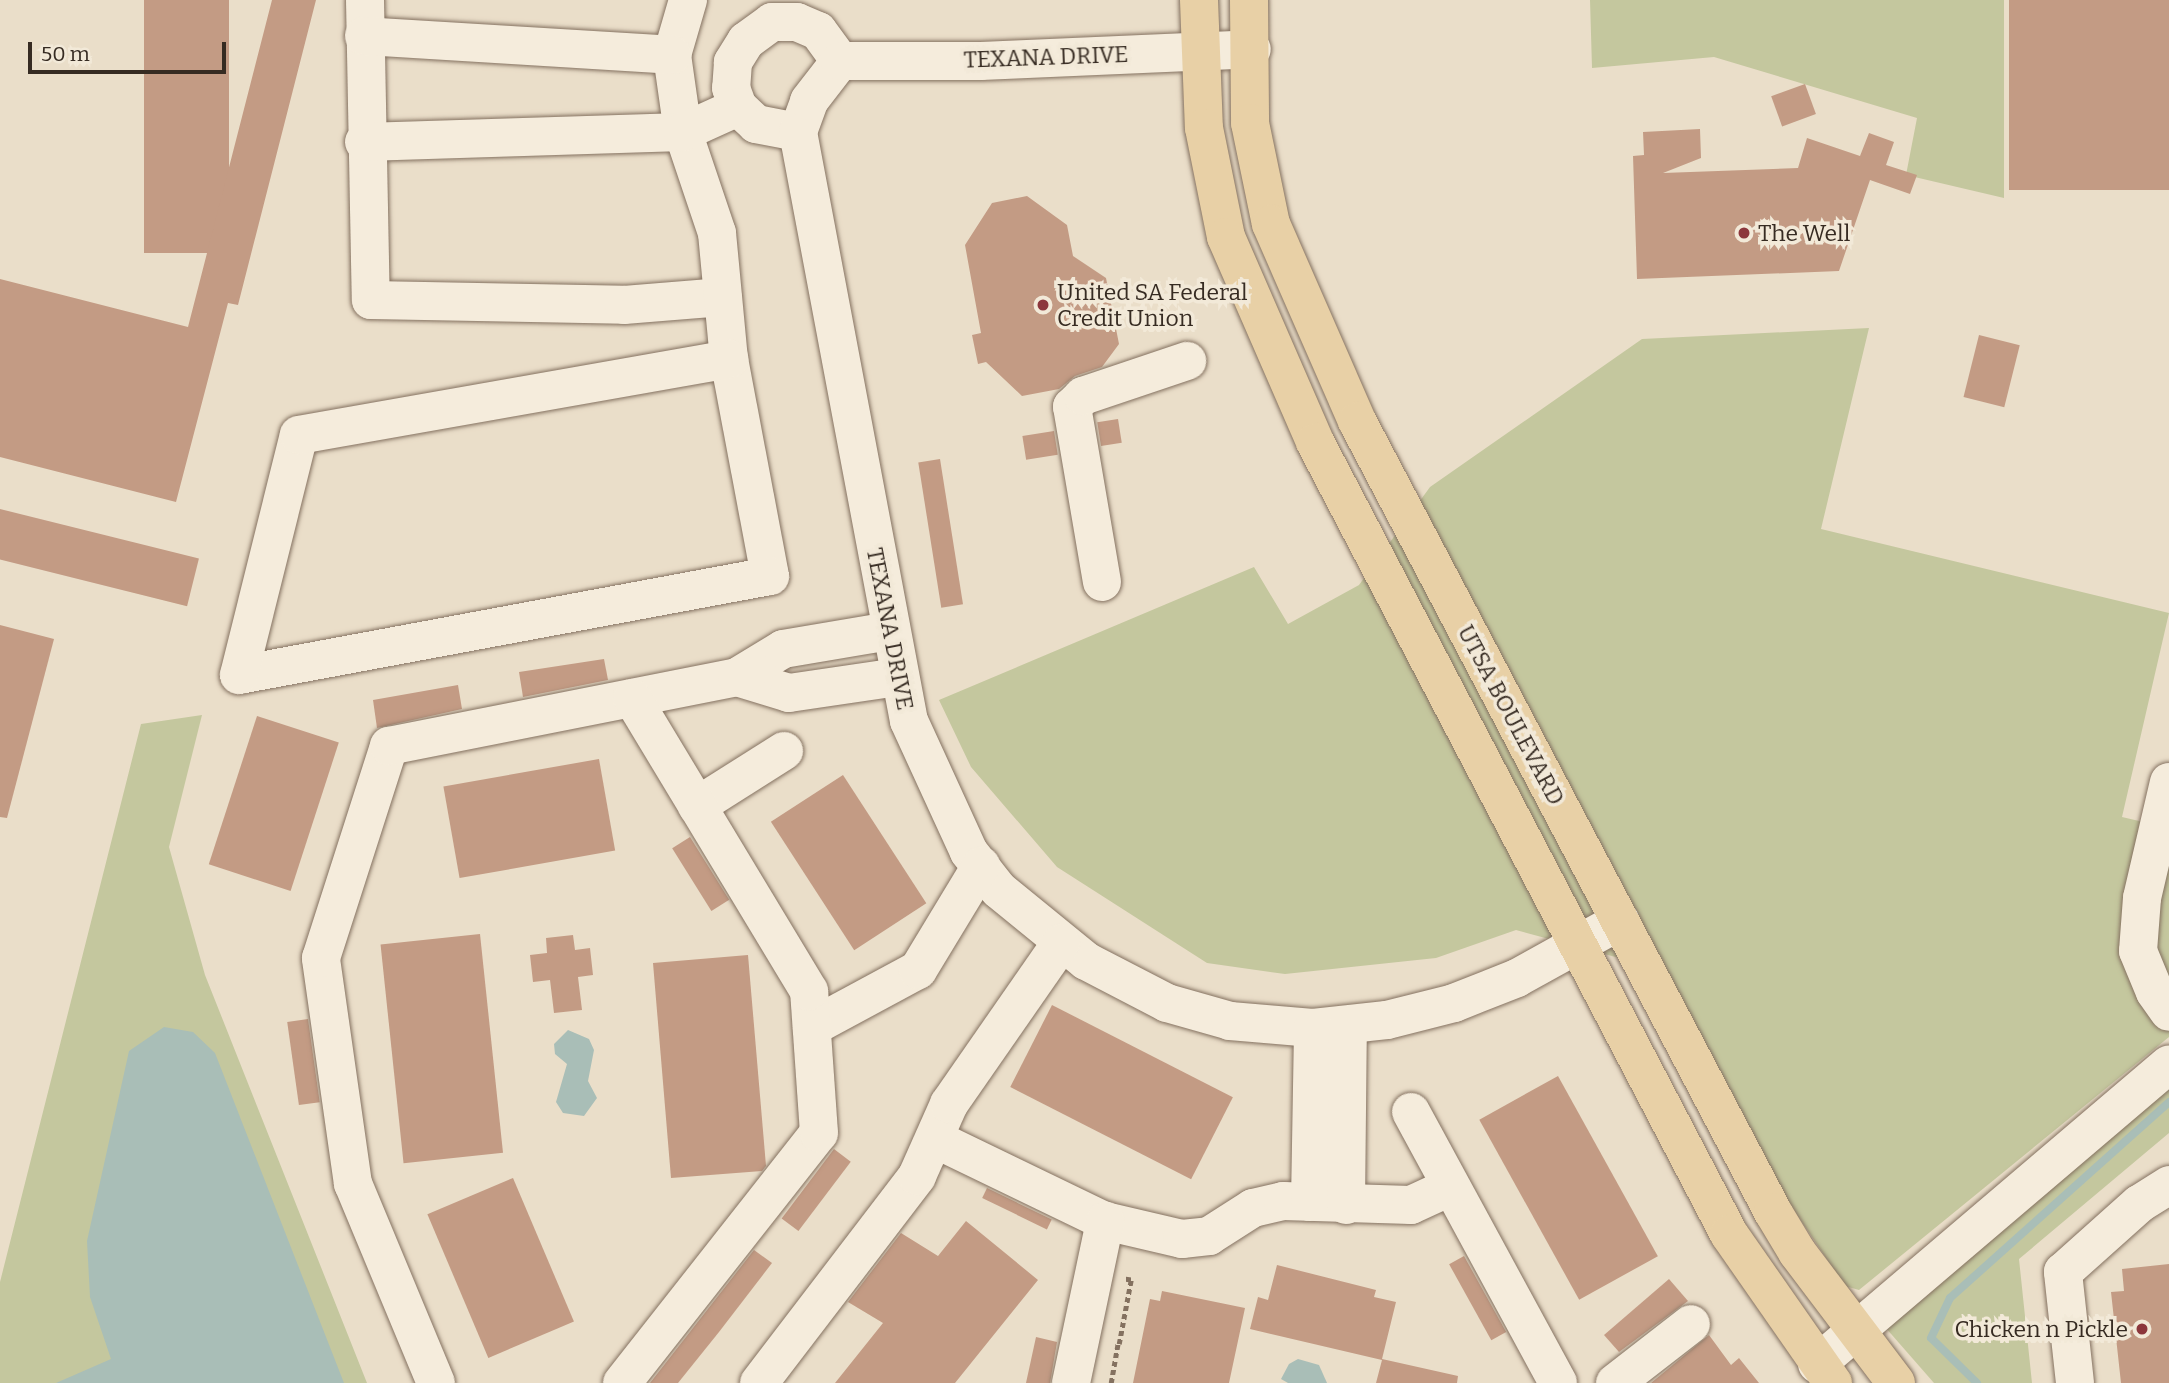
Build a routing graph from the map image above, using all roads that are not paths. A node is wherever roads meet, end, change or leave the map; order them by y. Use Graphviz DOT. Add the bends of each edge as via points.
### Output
graph roads {
  1 [pos="688,0"];
  2 [pos="1199,0"];
  3 [pos="1250,0"];
  4 [pos="796,11"];
  5 [pos="365,18"];
  6 [pos="1252,49"];
  7 [pos="1202,51"];
  8 [pos="672,55"];
  9 [pos="840,61"];
  10 [pos="738,107"];
  11 [pos="683,132"];
  12 [pos="798,132"];
  13 [pos="364,142"];
  14 [pos="723,296"];
  15 [pos="729,359"];
  16 [pos="1186,360"];
  17 [pos="1397,497"];
  18 [pos="1355,519"];
  19 [pos="1102,582"];
  20 [pos="889,631"];
  21 [pos="737,677"];
  22 [pos="898,677"];
  23 [pos="632,698"];
  24 [pos="784,751"];
  25 [pos="2169,782"];
  26 [pos="697,806"];
  27 [pos="981,866"];
  28 [pos="1619,921"];
  29 [pos="1060,943"];
  30 [pos="1577,946"];
  31 [pos="2169,1012"];
  32 [pos="812,1027"];
  33 [pos="1331,1027"];
  34 [pos="2169,1064"];
  35 [pos="1411,1112"];
  36 [pos="935,1139"];
  37 [pos="2169,1185"];
  38 [pos="1450,1188"];
  39 [pos="1328,1204"];
  40 [pos="1105,1221"];
  41 [pos="1691,1324"];
  42 [pos="1854,1330"];
  43 [pos="1825,1374"];
  44 [pos="436,1383"];
  45 [pos="622,1383"];
  46 [pos="759,1383"];
  47 [pos="1071,1383"];
  48 [pos="1558,1383"];
  49 [pos="1615,1383"];
  50 [pos="1896,1383"];
  51 [pos="2075,1383"];
  1 -- 8 [label="street"];
  2 -- 7 [label="main road, UTSA BOULEVARD"];
  3 -- 6 [label="main road, UTSA BOULEVARD"];
  4 -- 9 [label="street"];
  4 -- 10 [label="street" via="746,41 733,62 731,88"];
  5 -- 8 [label="street"];
  5 -- 13 [label="street"];
  6 -- 7 [label="street, TEXANA DRIVE"];
  6 -- 17 [label="main road, UTSA BOULEVARD" via="1250,123 1270,224 1357,421"];
  7 -- 9 [label="street, TEXANA DRIVE" via="981,61"];
  7 -- 18 [label="main road, UTSA BOULEVARD" via="1204,128 1226,237 1315,442"];
  8 -- 11 [label="street"];
  9 -- 12 [label="street" via="809,101"];
  10 -- 11 [label="street"];
  10 -- 12 [label="street" via="756,124"];
  11 -- 13 [label="street"];
  11 -- 14 [label="street" via="717,233"];
  12 -- 20 [label="street, TEXANA DRIVE"];
  13 -- 14 [label="street" via="371,300 624,304"];
  14 -- 15 [label="street"];
  15 -- 15 [label="street" via="770,576 239,675 299,435"];
  16 -- 19 [label="street" via="1083,396 1072,407"];
  17 -- 18 [label="street"];
  17 -- 28 [label="main road, UTSA BOULEVARD"];
  18 -- 30 [label="main road, UTSA BOULEVARD" via="1498,784"];
  20 -- 21 [label="street" via="783,649"];
  20 -- 22 [label="street, TEXANA DRIVE"];
  21 -- 22 [label="street" via="789,693"];
  21 -- 23 [label="street"];
  22 -- 27 [label="street, TEXANA DRIVE" via="909,721 935,782"];
  23 -- 26 [label="street"];
  23 -- 44 [label="street" via="389,746 321,958 353,1184"];
  24 -- 26 [label="street"];
  25 -- 31 [label="street" via="2142,898 2138,951 2154,992"];
  26 -- 32 [label="street" via="810,991"];
  27 -- 29 [label="street, TEXANA DRIVE" via="999,890"];
  27 -- 32 [label="street" via="918,970"];
  28 -- 30 [label="street, TEXANA DRIVE"];
  28 -- 42 [label="main road, UTSA BOULEVARD" via="1773,1212"];
  29 -- 33 [label="street, TEXANA DRIVE" via="1167,1003 1230,1021"];
  29 -- 36 [label="street" via="949,1104"];
  30 -- 33 [label="street, TEXANA DRIVE" via="1454,1003"];
  30 -- 43 [label="main road, UTSA BOULEVARD" via="1729,1234"];
  32 -- 45 [label="street" via="819,1133"];
  33 -- 39 [label="street"];
  34 -- 42 [label="street"];
  35 -- 38 [label="street"];
  36 -- 40 [label="street"];
  36 -- 46 [label="street" via="917,1176"];
  37 -- 51 [label="street" via="2139,1204 2063,1272"];
  38 -- 39 [label="street" via="1411,1205"];
  38 -- 48 [label="street"];
  39 -- 40 [label="street" via="1283,1201 1253,1208 1209,1236 1182,1239"];
  40 -- 47 [label="street"];
  41 -- 49 [label="street"];
  42 -- 43 [label="street"];
  42 -- 50 [label="main road, UTSA BOULEVARD"];
}
